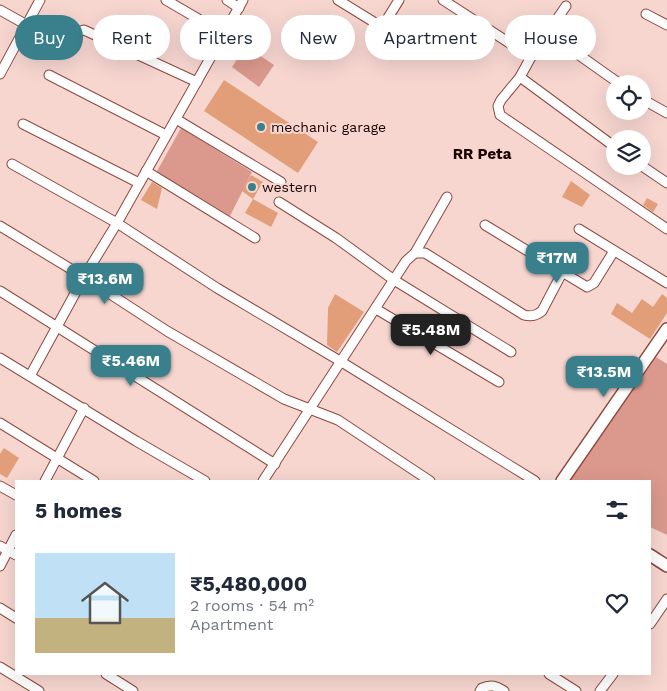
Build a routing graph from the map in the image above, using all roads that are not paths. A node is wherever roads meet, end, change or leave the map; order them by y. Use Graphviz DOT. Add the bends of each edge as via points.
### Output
graph roads {
  1 [pos="40,0"];
  2 [pos="166,0"];
  3 [pos="227,0"];
  4 [pos="338,0"];
  5 [pos="399,0"];
  6 [pos="443,0"];
  7 [pos="241,4"];
  8 [pos="566,6"];
  9 [pos="0,10"];
  10 [pos="646,14"];
  11 [pos="32,15"];
  12 [pos="192,15"];
  13 [pos="235,15"];
  14 [pos="560,15"];
  15 [pos="15,18"];
  16 [pos="667,25"];
  17 [pos="83,30"];
  18 [pos="505,40"];
  19 [pos="15,47"];
  20 [pos="209,60"];
  21 [pos="529,60"];
  22 [pos="586,60"];
  23 [pos="0,74"];
  24 [pos="49,75"];
  25 [pos="607,75"];
  26 [pos="520,77"];
  27 [pos="197,82"];
  28 [pos="651,104"];
  29 [pos="667,113"];
  30 [pos="176,119"];
  31 [pos="23,124"];
  32 [pos="166,135"];
  33 [pos="606,139"];
  34 [pos="12,164"];
  35 [pos="146,171"];
  36 [pos="651,172"];
  37 [pos="281,182"];
  38 [pos="667,183"];
  39 [pos="139,184"];
  40 [pos="447,197"];
  41 [pos="279,202"];
  42 [pos="117,223"];
  43 [pos="485,225"];
  44 [pos="0,226"];
  45 [pos="579,229"];
  46 [pos="667,229"];
  47 [pos="256,238"];
  48 [pos="614,251"];
  49 [pos="415,253"];
  50 [pos="562,273"];
  51 [pos="84,277"];
  52 [pos="394,280"];
  53 [pos="667,283"];
  54 [pos="0,291"];
  55 [pos="376,309"];
  56 [pos="57,326"];
  57 [pos="667,329"];
  58 [pos="511,352"];
  59 [pos="0,358"];
  60 [pos="340,361"];
  61 [pos="30,376"];
  62 [pos="499,382"];
  63 [pos="84,408"];
  64 [pos="311,409"];
  65 [pos="0,422"];
  66 [pos="57,458"];
  67 [pos="275,464"];
  68 [pos="46,480"];
  69 [pos="92,480"];
  70 [pos="203,480"];
  71 [pos="265,480"];
  72 [pos="427,480"];
  73 [pos="533,480"];
  74 [pos="563,480"];
  75 [pos="0,486"];
  76 [pos="15,494"];
  77 [pos="15,537"];
  78 [pos="8,551"];
  79 [pos="651,556"];
  80 [pos="0,566"];
  81 [pos="667,566"];
  82 [pos="667,599"];
  83 [pos="0,608"];
  84 [pos="15,617"];
  85 [pos="651,621"];
  86 [pos="0,667"];
  87 [pos="108,675"];
  88 [pos="551,675"];
  89 [pos="612,675"];
  90 [pos="39,691"];
  91 [pos="133,691"];
  92 [pos="480,691"];
  93 [pos="504,691"];
  94 [pos="576,691"];
  95 [pos="600,691"];
  1 -- 11 [label="street"];
  2 -- 12 [label="street"];
  3 -- 7 [label="street"];
  4 -- 5 [label="street" via="377,24 386,21"];
  6 -- 18 [label="street"];
  7 -- 13 [label="street"];
  8 -- 14 [label="street"];
  9 -- 15 [label="street"];
  10 -- 16 [label="street"];
  17 -- 27 [label="street"];
  19 -- 23 [label="street"];
  20 -- 27 [label="street"];
  21 -- 26 [label="street"];
  22 -- 25 [label="street"];
  24 -- 32 [label="street"];
  26 -- 33 [label="street"];
  26 -- 46 [label="street" via="501,100 498,106 500,115"];
  27 -- 30 [label="street"];
  28 -- 29 [label="street"];
  30 -- 32 [label="street"];
  30 -- 37 [label="street"];
  31 -- 39 [label="street"];
  32 -- 35 [label="street"];
  34 -- 42 [label="street"];
  35 -- 39 [label="street"];
  35 -- 47 [label="street"];
  36 -- 38 [label="street"];
  39 -- 42 [label="street"];
  40 -- 49 [label="street"];
  41 -- 52 [label="street"];
  42 -- 51 [label="street"];
  42 -- 60 [label="street"];
  43 -- 50 [label="street"];
  44 -- 51 [label="street"];
  45 -- 48 [label="street"];
  48 -- 50 [label="street" via="591,286 583,286"];
  48 -- 53 [label="street"];
  49 -- 50 [label="street" via="425,253 528,316 542,311"];
  49 -- 52 [label="street"];
  51 -- 56 [label="street"];
  51 -- 64 [label="street" via="175,336 284,399"];
  52 -- 55 [label="street"];
  52 -- 58 [label="street"];
  54 -- 56 [label="street"];
  55 -- 60 [label="street"];
  55 -- 62 [label="street"];
  56 -- 61 [label="street"];
  56 -- 67 [label="street"];
  57 -- 74 [label="street"];
  59 -- 61 [label="street"];
  60 -- 64 [label="street"];
  60 -- 73 [label="street"];
  61 -- 63 [label="street"];
  63 -- 66 [label="street"];
  63 -- 70 [label="street"];
  64 -- 67 [label="street"];
  64 -- 72 [label="street" via="338,420"];
  65 -- 66 [label="street"];
  66 -- 68 [label="street"];
  66 -- 69 [label="street"];
  67 -- 71 [label="street"];
  75 -- 76 [label="street"];
  77 -- 78 [label="street"];
  78 -- 80 [label="street"];
  79 -- 81 [label="street"];
  82 -- 85 [label="street"];
  83 -- 84 [label="street"];
  86 -- 90 [label="street"];
  87 -- 91 [label="street"];
  88 -- 94 [label="street"];
  89 -- 95 [label="street"];
  92 -- 93 [label="street" via="490,685"];
}
